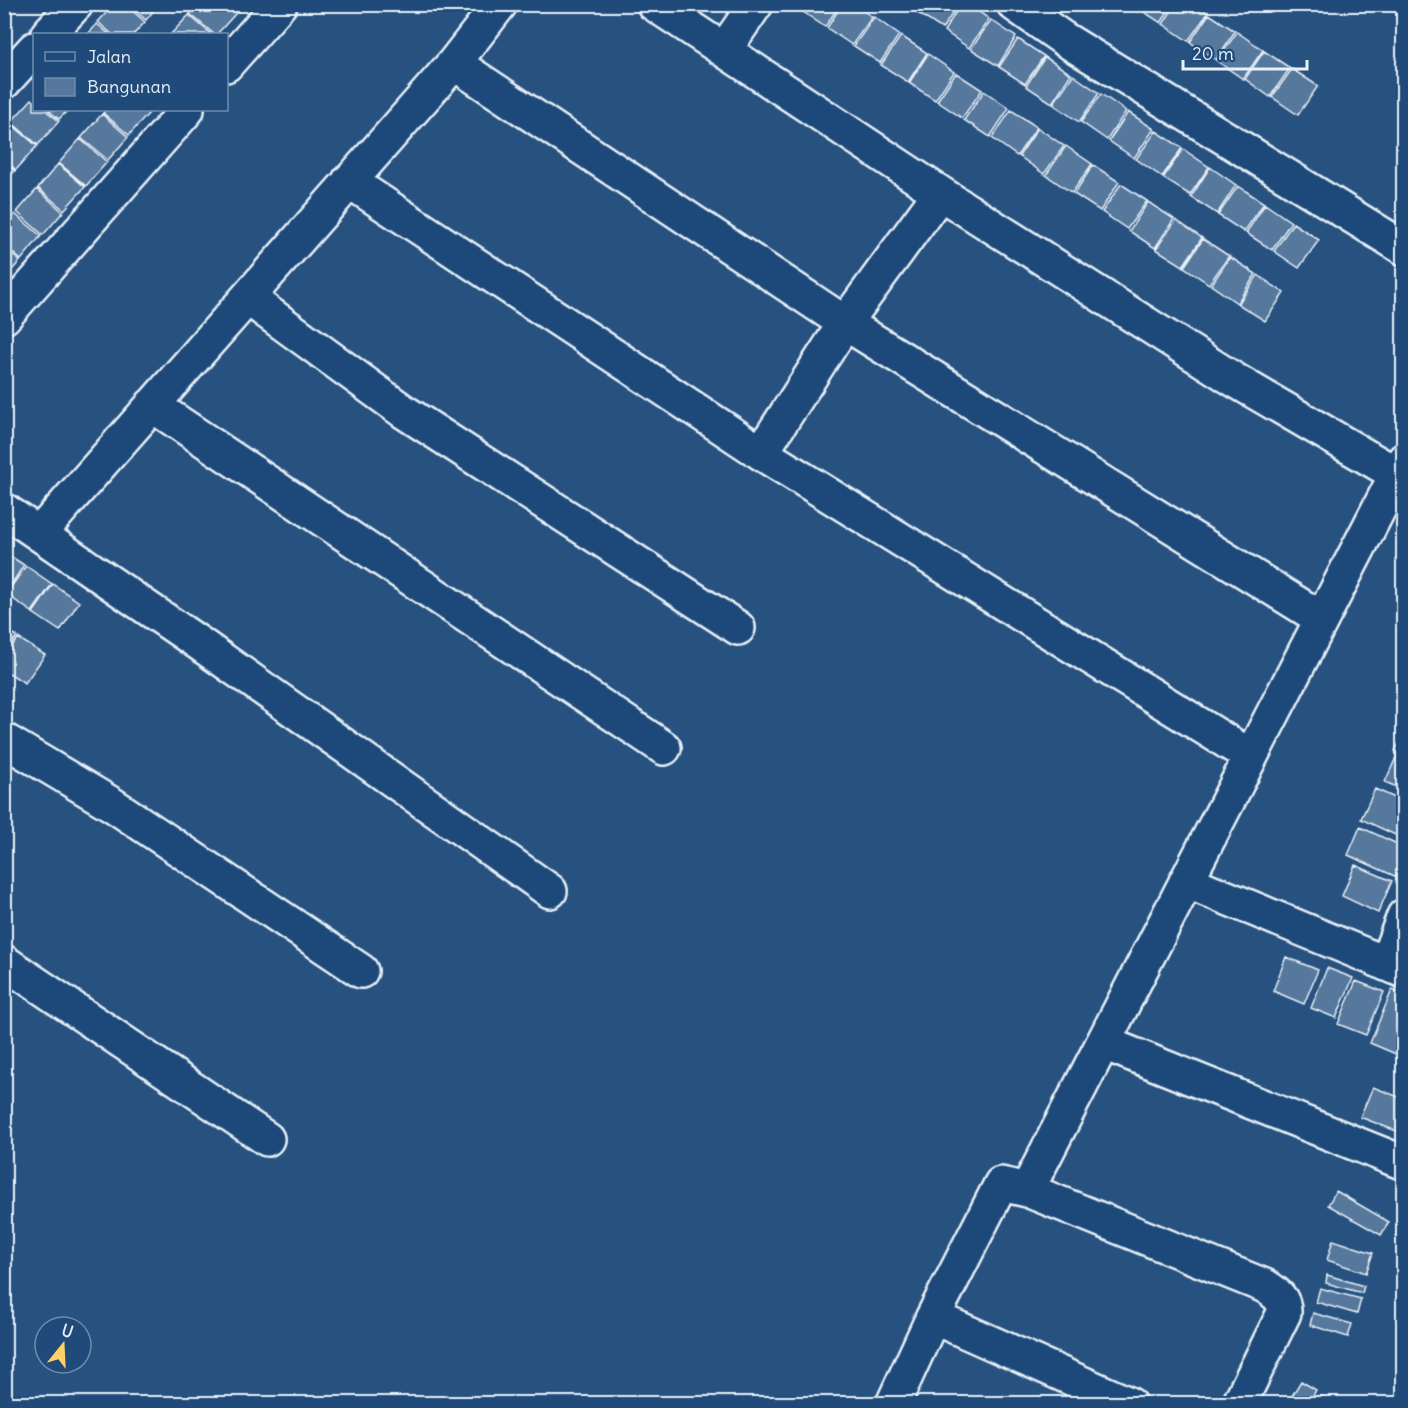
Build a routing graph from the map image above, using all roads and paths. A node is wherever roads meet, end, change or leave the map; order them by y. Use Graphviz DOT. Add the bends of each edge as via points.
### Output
graph roads {
  1 [pos="76,4"];
  2 [pos="280,4"];
  3 [pos="500,4"];
  4 [pos="654,4"];
  5 [pos="756,4"];
  6 [pos="1014,4"];
  7 [pos="49,33"];
  8 [pos="33,50"];
  9 [pos="724,50"];
  10 [pos="228,63"];
  11 [pos="454,63"];
  12 [pos="4,82"];
  13 [pos="186,111"];
  14 [pos="349,182"];
  15 [pos="940,193"];
  16 [pos="1404,248"];
  17 [pos="248,298"];
  18 [pos="4,317"];
  19 [pos="845,323"];
  20 [pos="153,405"];
  21 [pos="761,453"];
  22 [pos="1400,467"];
  23 [pos="4,510"];
  24 [pos="39,534"];
  25 [pos="1322,619"];
  26 [pos="738,628"];
  27 [pos="4,740"];
  28 [pos="664,748"];
  29 [pos="1250,756"];
  30 [pos="1186,881"];
  31 [pos="550,891"];
  32 [pos="1404,916"];
  33 [pos="4,962"];
  34 [pos="1395,967"];
  35 [pos="361,970"];
  36 [pos="1104,1042"];
  37 [pos="267,1139"];
  38 [pos="1404,1163"];
  39 [pos="1027,1190"];
  40 [pos="933,1317"];
  41 [pos="893,1404"];
  42 [pos="1129,1404"];
  43 [pos="1239,1404"];
  1 -- 7 [label="street"];
  2 -- 10 [label="street"];
  3 -- 11 [label="street"];
  4 -- 9 [label="street"];
  5 -- 9 [label="street"];
  6 -- 16 [label="street" via="1064,39"];
  8 -- 12 [label="street"];
  9 -- 15 [label="street"];
  11 -- 14 [label="street"];
  11 -- 19 [label="street"];
  13 -- 18 [label="street"];
  14 -- 17 [label="street"];
  14 -- 21 [label="street"];
  15 -- 19 [label="street"];
  15 -- 22 [label="street" via="1233,379"];
  17 -- 20 [label="street"];
  17 -- 26 [label="street" via="403,411"];
  19 -- 21 [label="street"];
  19 -- 25 [label="street"];
  20 -- 24 [label="street"];
  20 -- 28 [label="street"];
  21 -- 29 [label="street"];
  22 -- 25 [label="street"];
  23 -- 24 [label="street"];
  24 -- 31 [label="street"];
  25 -- 29 [label="street"];
  27 -- 35 [label="street" via="113,805"];
  29 -- 30 [label="street"];
  30 -- 34 [label="street"];
  30 -- 36 [label="street"];
  32 -- 34 [label="street"];
  33 -- 37 [label="street"];
  36 -- 38 [label="street"];
  36 -- 39 [label="street"];
  39 -- 40 [label="street" via="1001,1184"];
  39 -- 43 [label="street" via="1265,1286 1280,1297 1284,1313"];
  40 -- 41 [label="street"];
  40 -- 42 [label="street"];
}
